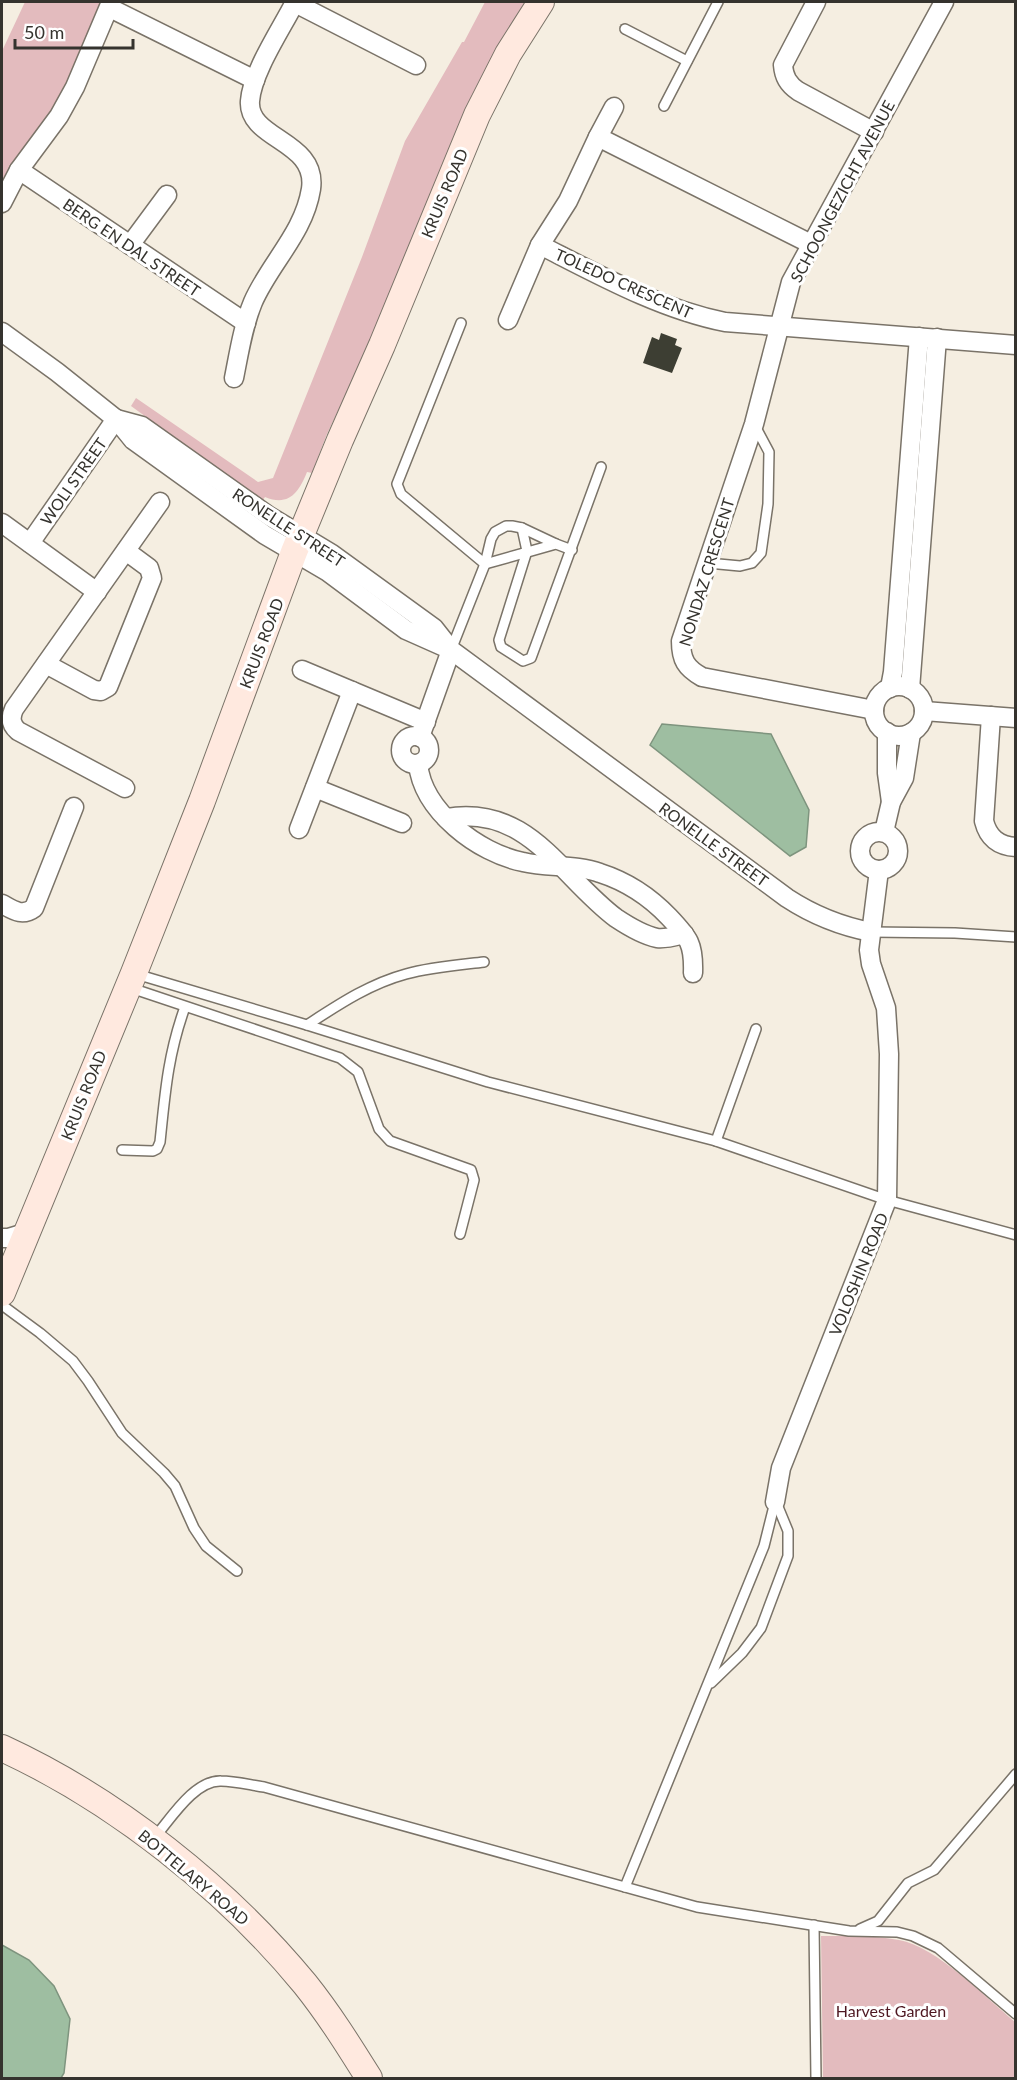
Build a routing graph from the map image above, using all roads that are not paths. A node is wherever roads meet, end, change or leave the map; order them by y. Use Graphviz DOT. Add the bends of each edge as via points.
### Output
graph roads {
  1 [pos="295,2"];
  2 [pos="541,2"];
  3 [pos="718,2"];
  4 [pos="816,2"];
  5 [pos="944,2"];
  6 [pos="110,5"];
  7 [pos="625,28"];
  8 [pos="687,61"];
  9 [pos="416,65"];
  10 [pos="255,80"];
  11 [pos="664,106"];
  12 [pos="614,107"];
  13 [pos="874,132"];
  14 [pos="598,136"];
  15 [pos="19,170"];
  16 [pos="167,195"];
  17 [pos="2,203"];
  18 [pos="811,244"];
  19 [pos="130,245"];
  20 [pos="540,245"];
  21 [pos="508,320"];
  22 [pos="246,323"];
  23 [pos="461,323"];
  24 [pos="781,326"];
  25 [pos="2,332"];
  26 [pos="928,338"];
  27 [pos="1016,345"];
  28 [pos="234,378"];
  29 [pos="116,419"];
  30 [pos="754,424"];
  31 [pos="601,467"];
  32 [pos="160,502"];
  33 [pos="2,524"];
  34 [pos="522,528"];
  35 [pos="30,543"];
  36 [pos="297,543"];
  37 [pos="556,544"];
  38 [pos="572,550"];
  39 [pos="126,551"];
  40 [pos="527,551"];
  41 [pos="708,563"];
  42 [pos="485,564"];
  43 [pos="97,592"];
  44 [pos="451,650"];
  45 [pos="46,664"];
  46 [pos="302,670"];
  47 [pos="890,687"];
  48 [pos="910,689"];
  49 [pos="352,691"];
  50 [pos="874,710"];
  51 [pos="924,711"];
  52 [pos="991,716"];
  53 [pos="1016,718"];
  54 [pos="423,729"];
  55 [pos="887,732"];
  56 [pos="911,733"];
  57 [pos="125,788"];
  58 [pos="315,788"];
  59 [pos="891,802"];
  60 [pos="74,807"];
  61 [pos="446,818"];
  62 [pos="402,823"];
  63 [pos="299,829"];
  64 [pos="884,832"];
  65 [pos="1016,848"];
  66 [pos="565,867"];
  67 [pos="879,870"];
  68 [pos="2,904"];
  69 [pos="871,932"];
  70 [pos="684,934"];
  71 [pos="1016,937"];
  72 [pos="484,962"];
  73 [pos="693,973"];
  74 [pos="131,980"];
  75 [pos="185,1007"];
  76 [pos="307,1025"];
  77 [pos="756,1029"];
  78 [pos="716,1141"];
  79 [pos="122,1150"];
  80 [pos="887,1200"];
  81 [pos="28,1232"];
  82 [pos="460,1234"];
  83 [pos="1016,1235"];
  84 [pos="2,1238"];
  85 [pos="2,1293"];
  86 [pos="2,1305"];
  87 [pos="775,1502"];
  88 [pos="237,1571"];
  89 [pos="707,1687"];
  90 [pos="2,1748"];
  91 [pos="1016,1774"];
  92 [pos="152,1840"];
  93 [pos="625,1887"];
  94 [pos="814,1925"];
  95 [pos="849,1931"];
  96 [pos="1016,2014"];
  97 [pos="369,2079"];
  98 [pos="816,2079"];
  1 -- 9 [label="street"];
  1 -- 10 [label="street"];
  2 -- 36 [label="street, KRUIS ROAD" via="508,54 477,115"];
  3 -- 8 [label="lane"];
  4 -- 13 [label="street" via="783,65 784,74 789,85 798,91"];
  5 -- 13 [label="street, SCHOONGEZICHT AVENUE"];
  6 -- 10 [label="street"];
  6 -- 15 [label="street" via="75,87"];
  7 -- 8 [label="lane"];
  8 -- 11 [label="lane"];
  10 -- 22 [label="street" via="250,103 255,120 305,159 312,180 297,230 260,288"];
  12 -- 14 [label="street, TOLEDO CRESCENT"];
  13 -- 18 [label="street, SCHOONGEZICHT AVENUE"];
  14 -- 18 [label="street"];
  14 -- 20 [label="street, TOLEDO CRESCENT" via="568,201"];
  15 -- 17 [label="street"];
  15 -- 19 [label="street, BERG EN DAL STREET"];
  16 -- 19 [label="street"];
  18 -- 24 [label="street, SCHOONGEZICHT AVENUE" via="792,282"];
  19 -- 22 [label="street, BERG EN DAL STREET"];
  20 -- 21 [label="street, TOLEDO CRESCENT"];
  20 -- 24 [label="street, TOLEDO CRESCENT" via="658,302 705,318"];
  22 -- 28 [label="street"];
  23 -- 42 [label="lane" via="397,488"];
  24 -- 26 [label="street"];
  24 -- 30 [label="street, NONDAZ CRESCENT"];
  25 -- 29 [label="street, RONELLE STREET"];
  26 -- 27 [label="street"];
  26 -- 47 [label="street"];
  26 -- 48 [label="street"];
  29 -- 35 [label="street, WOLI STREET"];
  29 -- 36 [label="street, RONELLE STREET" via="142,426 269,516"];
  30 -- 41 [label="street, NONDAZ CRESCENT"];
  30 -- 41 [label="lane" via="769,452 768,504 761,553 752,563 740,566"];
  31 -- 38 [label="lane"];
  32 -- 39 [label="street"];
  33 -- 35 [label="street, WOLI STREET"];
  34 -- 37 [label="lane"];
  34 -- 40 [label="lane"];
  34 -- 42 [label="lane" via="506,526 495,532"];
  35 -- 43 [label="street, WOLI STREET"];
  36 -- 44 [label="street, RONELLE STREET" via="332,554 434,628"];
  36 -- 74 [label="street, KRUIS ROAD"];
  37 -- 38 [label="lane"];
  37 -- 40 [label="lane"];
  38 -- 40 [label="lane" via="531,658 523,661 501,647 499,640"];
  39 -- 43 [label="street"];
  39 -- 45 [label="street" via="149,567 152,578 108,687 94,690"];
  40 -- 42 [label="lane"];
  41 -- 50 [label="street, NONDAZ CRESCENT" via="681,642 684,662 693,672 702,677"];
  42 -- 44 [label="lane"];
  43 -- 45 [label="street"];
  44 -- 54 [label="street"];
  44 -- 69 [label="street, RONELLE STREET" via="787,898 822,918"];
  45 -- 57 [label="street" via="12,713 13,725"];
  46 -- 49 [label="street"];
  47 -- 48 [label="street"];
  47 -- 50 [label="street" via="877,698"];
  48 -- 51 [label="street" via="919,696"];
  49 -- 54 [label="street"];
  49 -- 58 [label="street"];
  50 -- 55 [label="street" via="877,723"];
  51 -- 52 [label="street"];
  51 -- 56 [label="street" via="919,726"];
  52 -- 53 [label="street"];
  52 -- 65 [label="street" via="984,821 987,834"];
  54 -- 61 [label="street" via="429,751 426,760 418,764 419,776 432,802"];
  55 -- 56 [label="street" via="898,736"];
  55 -- 59 [label="street"];
  56 -- 59 [label="street" via="904,778"];
  58 -- 62 [label="street"];
  58 -- 63 [label="street"];
  59 -- 64 [label="street"];
  60 -- 68 [label="street" via="34,908 19,913"];
  61 -- 66 [label="street" via="499,854 522,862"];
  61 -- 66 [label="street" via="474,815 504,822"];
  64 -- 67 [label="street" via="896,842 898,854 891,866"];
  64 -- 67 [label="street" via="867,835 860,850 863,862"];
  66 -- 70 [label="street" via="587,869 624,882 656,904"];
  66 -- 70 [label="street" via="600,905 624,923 656,938"];
  67 -- 69 [label="street"];
  69 -- 71 [label="lane, RONELLE STREET"];
  69 -- 80 [label="street, VOLOSHIN ROAD" via="871,964 886,1008 889,1054"];
  70 -- 73 [label="street" via="694,954"];
  72 -- 76 [label="lane" via="427,969 382,982"];
  74 -- 75 [label="lane"];
  74 -- 76 [label="lane"];
  74 -- 81 [label="street, KRUIS ROAD"];
  75 -- 79 [label="lane" via="171,1048 160,1142 153,1151"];
  75 -- 82 [label="lane" via="340,1058 353,1067 383,1135 471,1170 474,1179"];
  76 -- 78 [label="lane" via="488,1082"];
  77 -- 78 [label="lane"];
  78 -- 80 [label="lane"];
  80 -- 83 [label="lane"];
  80 -- 87 [label="street, VOLOSHIN ROAD" via="782,1468"];
  81 -- 84 [label="street"];
  81 -- 85 [label="street, KRUIS ROAD"];
  86 -- 88 [label="lane" via="73,1361 122,1433 175,1486 206,1545"];
  87 -- 89 [label="lane" via="764,1546"];
  87 -- 89 [label="lane" via="788,1531 788,1556 761,1628"];
  89 -- 93 [label="lane"];
  90 -- 92 [label="street, BOTTELARY ROAD" via="96,1800"];
  91 -- 95 [label="lane" via="934,1870 908,1883 878,1921"];
  92 -- 93 [label="lane" via="194,1792 221,1780 264,1787"];
  92 -- 97 [label="street, BOTTELARY ROAD" via="224,1898 265,1938 306,1985"];
  93 -- 94 [label="lane" via="697,1907"];
  94 -- 95 [label="lane"];
  94 -- 98 [label="lane"];
  95 -- 96 [label="lane" via="897,1932 930,1943"];
}
